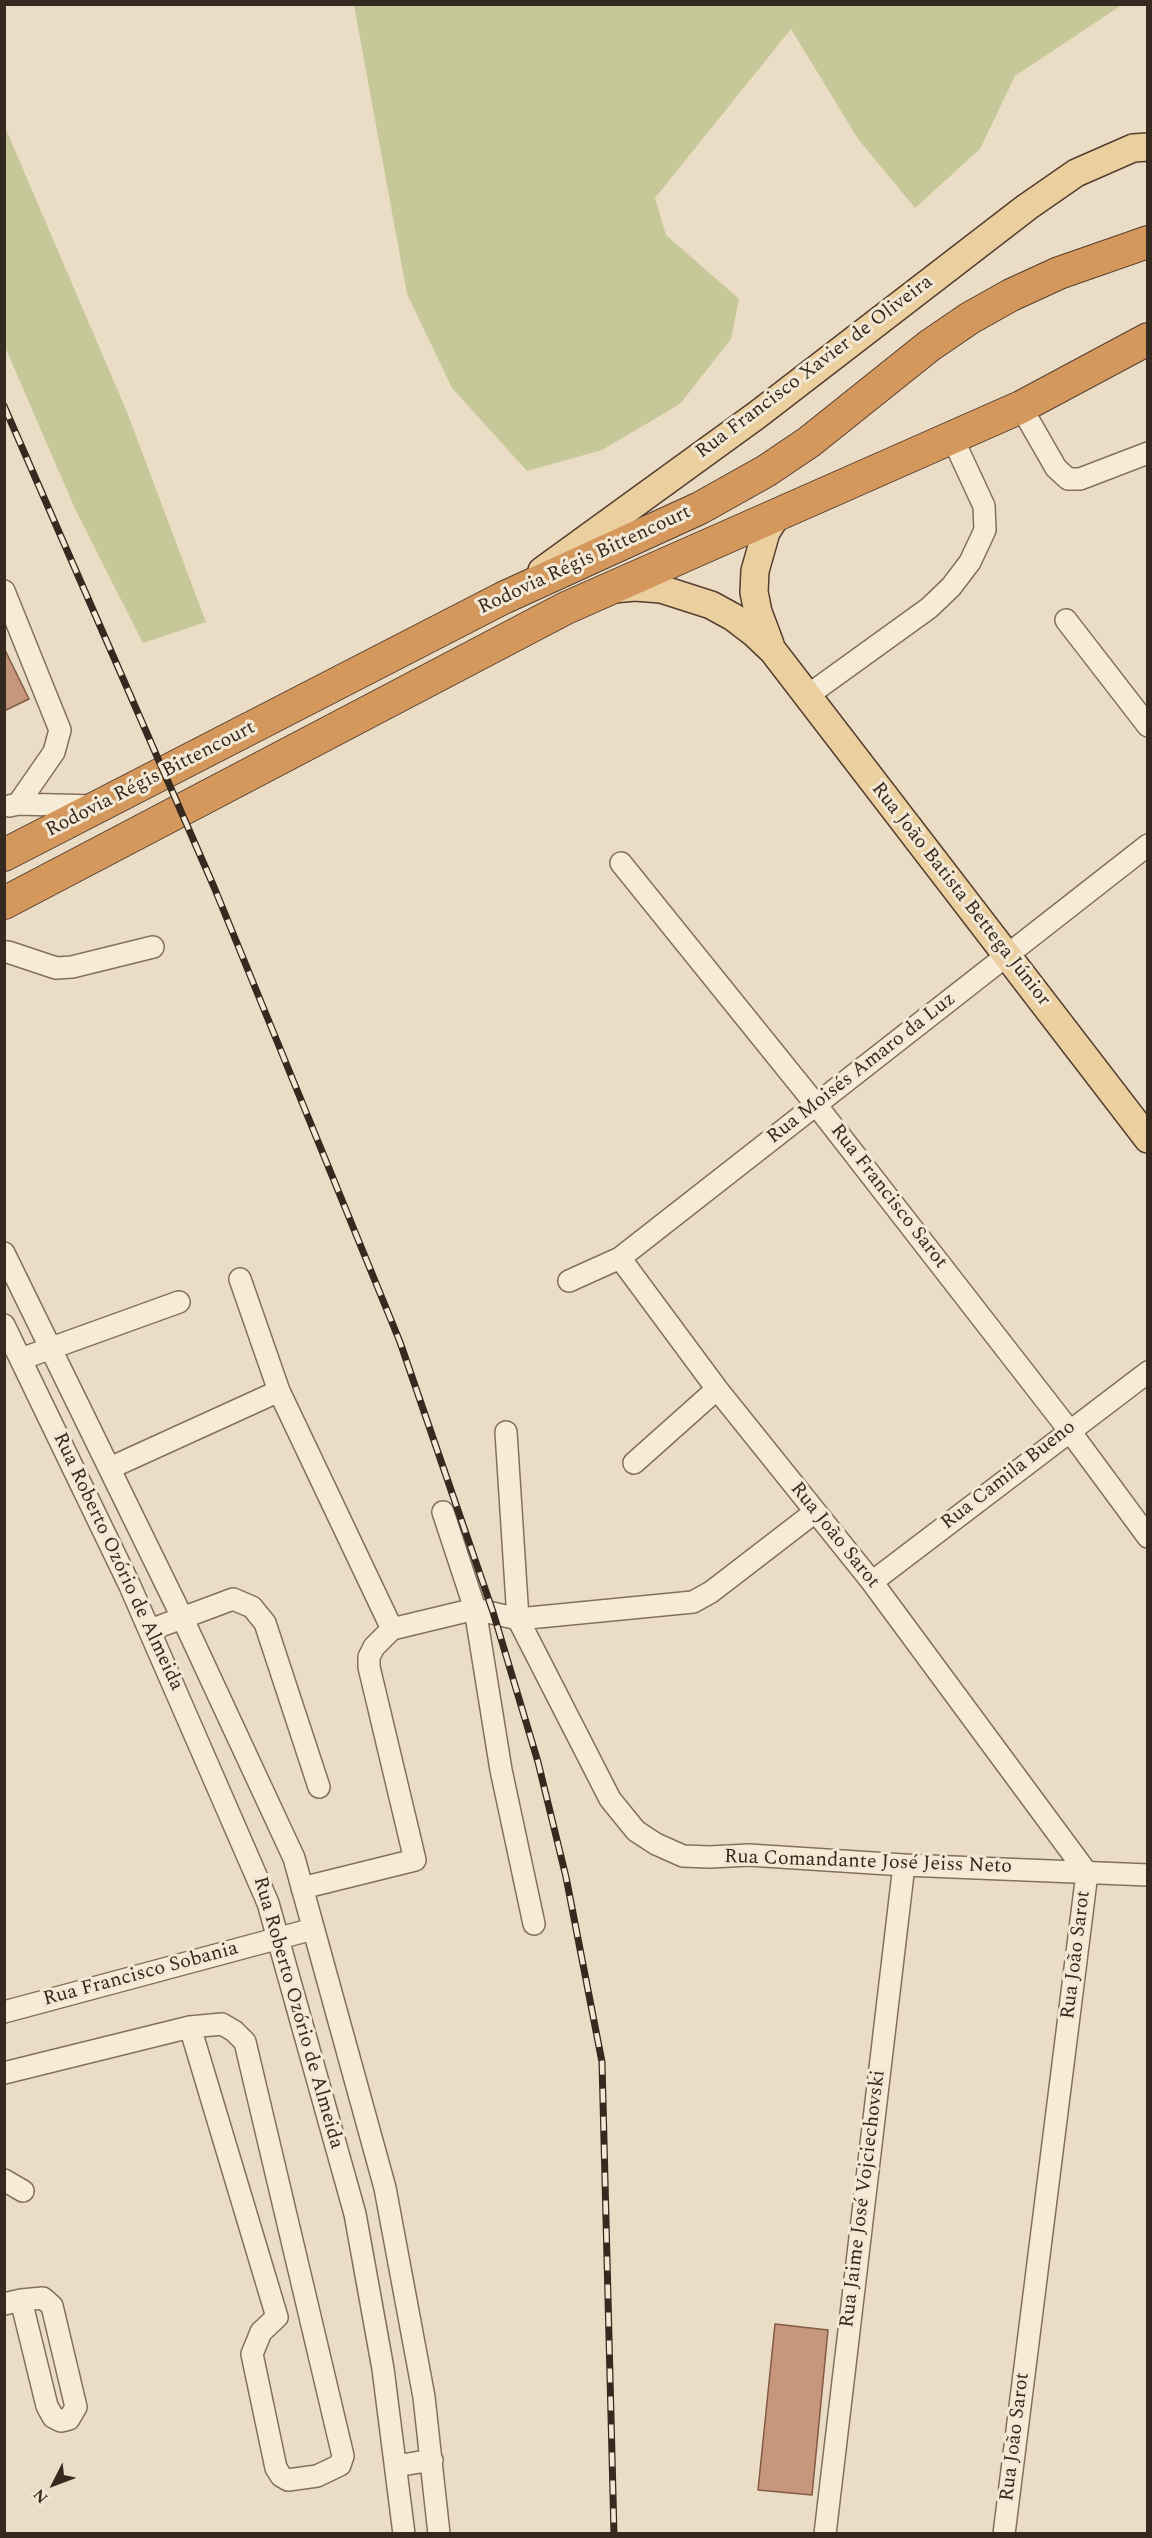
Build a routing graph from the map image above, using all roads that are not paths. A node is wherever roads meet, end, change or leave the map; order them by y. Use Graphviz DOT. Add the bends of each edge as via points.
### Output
graph roads {
  1 [pos="1140,148"];
  2 [pos="1148,242"];
  3 [pos="1148,339"];
  4 [pos="1021,407"];
  5 [pos="952,437"];
  6 [pos="1148,453"];
  7 [pos="777,515"];
  8 [pos="603,590"];
  9 [pos="4,591"];
  10 [pos="503,598"];
  11 [pos="1066,620"];
  12 [pos="773,651"];
  13 [pos="807,696"];
  14 [pos="1148,726"];
  15 [pos="11,806"];
  16 [pos="101,806"];
  17 [pos="1148,845"];
  18 [pos="4,855"];
  19 [pos="621,863"];
  20 [pos="4,903"];
  21 [pos="153,947"];
  22 [pos="4,952"];
  23 [pos="1006,955"];
  24 [pos="817,1106"];
  25 [pos="1148,1139"];
  26 [pos="4,1253"];
  27 [pos="620,1258"];
  28 [pos="240,1279"];
  29 [pos="569,1281"];
  30 [pos="179,1302"];
  31 [pos="4,1325"];
  32 [pos="51,1348"];
  33 [pos="21,1359"];
  34 [pos="1148,1372"];
  35 [pos="717,1389"];
  36 [pos="279,1391"];
  37 [pos="1069,1430"];
  38 [pos="506,1432"];
  39 [pos="634,1463"];
  40 [pos="110,1468"];
  41 [pos="443,1512"];
  42 [pos="814,1512"];
  43 [pos="1148,1537"];
  44 [pos="872,1582"];
  45 [pos="475,1610"];
  46 [pos="182,1617"];
  47 [pos="518,1619"];
  48 [pos="392,1629"];
  49 [pos="150,1630"];
  50 [pos="319,1787"];
  51 [pos="904,1865"];
  52 [pos="1087,1873"];
  53 [pos="1148,1875"];
  54 [pos="302,1888"];
  55 [pos="534,1924"];
  56 [pos="313,1929"];
  57 [pos="279,1938"];
  58 [pos="4,2012"];
  59 [pos="337,2012"];
  60 [pos="302,2022"];
  61 [pos="190,2027"];
  62 [pos="4,2073"];
  63 [pos="4,2180"];
  64 [pos="23,2191"];
  65 [pos="397,2240"];
  66 [pos="362,2248"];
  67 [pos="13,2302"];
  68 [pos="432,2460"];
  69 [pos="396,2466"];
  70 [pos="404,2534"];
  71 [pos="439,2534"];
  72 [pos="825,2534"];
  73 [pos="1004,2534"];
  1 -- 10 [label="main road, Rua Francisco Xavier de Oliveira" via="1076,173 1027,207 758,415"];
  2 -- 10 [label="highway, Rodovia Régis Bittencourt" via="1059,273 970,318 766,471 700,508"];
  3 -- 4 [label="highway, Rodovia Régis Bittencourt"];
  4 -- 5 [label="highway, Rodovia Régis Bittencourt"];
  4 -- 6 [label="street" via="1056,468 1068,479 1080,479"];
  5 -- 7 [label="highway, Rodovia Régis Bittencourt"];
  5 -- 13 [label="street" via="984,506 985,530 970,562 928,608"];
  7 -- 8 [label="highway, Rodovia Régis Bittencourt"];
  7 -- 12 [label="main road, Rua João Batista Bettega Júnior" via="766,532 754,571 758,612"];
  8 -- 12 [label="main road, Rua João Batista Bettega Júnior" via="635,587 686,596 733,617"];
  8 -- 20 [label="highway, Rodovia Régis Bittencourt"];
  9 -- 15 [label="street" via="60,730 54,752"];
  10 -- 16 [label="highway, Rodovia Régis Bittencourt"];
  11 -- 14 [label="street"];
  12 -- 13 [label="main road, Rua João Batista Bettega Júnior"];
  13 -- 23 [label="main road, Rua João Batista Bettega Júnior"];
  15 -- 16 [label="street"];
  16 -- 18 [label="highway, Rodovia Régis Bittencourt"];
  17 -- 23 [label="street, Rua Moisés Amaro da Luz"];
  19 -- 24 [label="street, Rua Francisco Sarot"];
  21 -- 22 [label="street" via="72,968 56,968"];
  23 -- 24 [label="street, Rua Moisés Amaro da Luz"];
  23 -- 25 [label="main road, Rua João Batista Bettega Júnior"];
  24 -- 27 [label="street, Rua Moisés Amaro da Luz"];
  24 -- 37 [label="street, Rua Francisco Sarot"];
  26 -- 32 [label="street"];
  27 -- 29 [label="street, Rua Moisés Amaro da Luz"];
  27 -- 35 [label="street, Rua João Sarot"];
  28 -- 36 [label="street"];
  30 -- 32 [label="street"];
  31 -- 33 [label="street, Rua Roberto Ozório de Almeida"];
  32 -- 33 [label="street"];
  32 -- 40 [label="street"];
  33 -- 49 [label="street, Rua Roberto Ozório de Almeida"];
  34 -- 37 [label="street, Rua Camila Bueno"];
  35 -- 39 [label="street"];
  35 -- 42 [label="street, Rua João Sarot"];
  36 -- 40 [label="street"];
  36 -- 48 [label="street"];
  37 -- 43 [label="street, Rua Francisco Sarot"];
  37 -- 44 [label="street, Rua Camila Bueno"];
  38 -- 47 [label="street"];
  40 -- 46 [label="street"];
  41 -- 45 [label="street"];
  42 -- 44 [label="street, Rua João Sarot"];
  42 -- 47 [label="street" via="693,1602"];
  44 -- 52 [label="street, Rua João Sarot"];
  45 -- 47 [label="street"];
  45 -- 48 [label="street"];
  45 -- 55 [label="street" via="501,1770"];
  46 -- 49 [label="street"];
  46 -- 50 [label="street" via="233,1599 252,1607 265,1623"];
  46 -- 54 [label="street" via="285,1835"];
  47 -- 51 [label="street, Rua Comandante José Jeiss Neto" via="610,1799 636,1830 656,1844 683,1856 749,1855"];
  48 -- 54 [label="street" via="374,1647 369,1667 415,1860"];
  49 -- 57 [label="street, Rua Roberto Ozório de Almeida" via="256,1873"];
  51 -- 52 [label="street, Rua Comandante José Jeiss Neto"];
  51 -- 72 [label="street, Rua Jaime José Vojciechovski"];
  52 -- 53 [label="street, Rua Comandante José Jeiss Neto"];
  52 -- 73 [label="street, Rua João Sarot"];
  54 -- 56 [label="street"];
  56 -- 57 [label="street, Rua Francisco Sobania"];
  56 -- 59 [label="street"];
  57 -- 58 [label="street, Rua Francisco Sobania"];
  57 -- 60 [label="street, Rua Roberto Ozório de Almeida"];
  59 -- 60 [label="street"];
  59 -- 65 [label="street" via="373,2137"];
  60 -- 66 [label="street, Rua Roberto Ozório de Almeida"];
  61 -- 61 [label="street" via="222,2024 245,2042 344,2456 340,2465 317,2476 288,2480 276,2468 252,2354 261,2332 278,2318"];
  61 -- 62 [label="street"];
  63 -- 64 [label="street"];
  65 -- 66 [label="street"];
  65 -- 68 [label="street"];
  66 -- 69 [label="street, Rua Roberto Ozório de Almeida"];
  67 -- 67 [label="street" via="43,2298 52,2306 76,2408 69,2419 61,2421 47,2406"];
  68 -- 69 [label="street"];
  68 -- 71 [label="street"];
  69 -- 70 [label="street, Rua Roberto Ozório de Almeida"];
}
